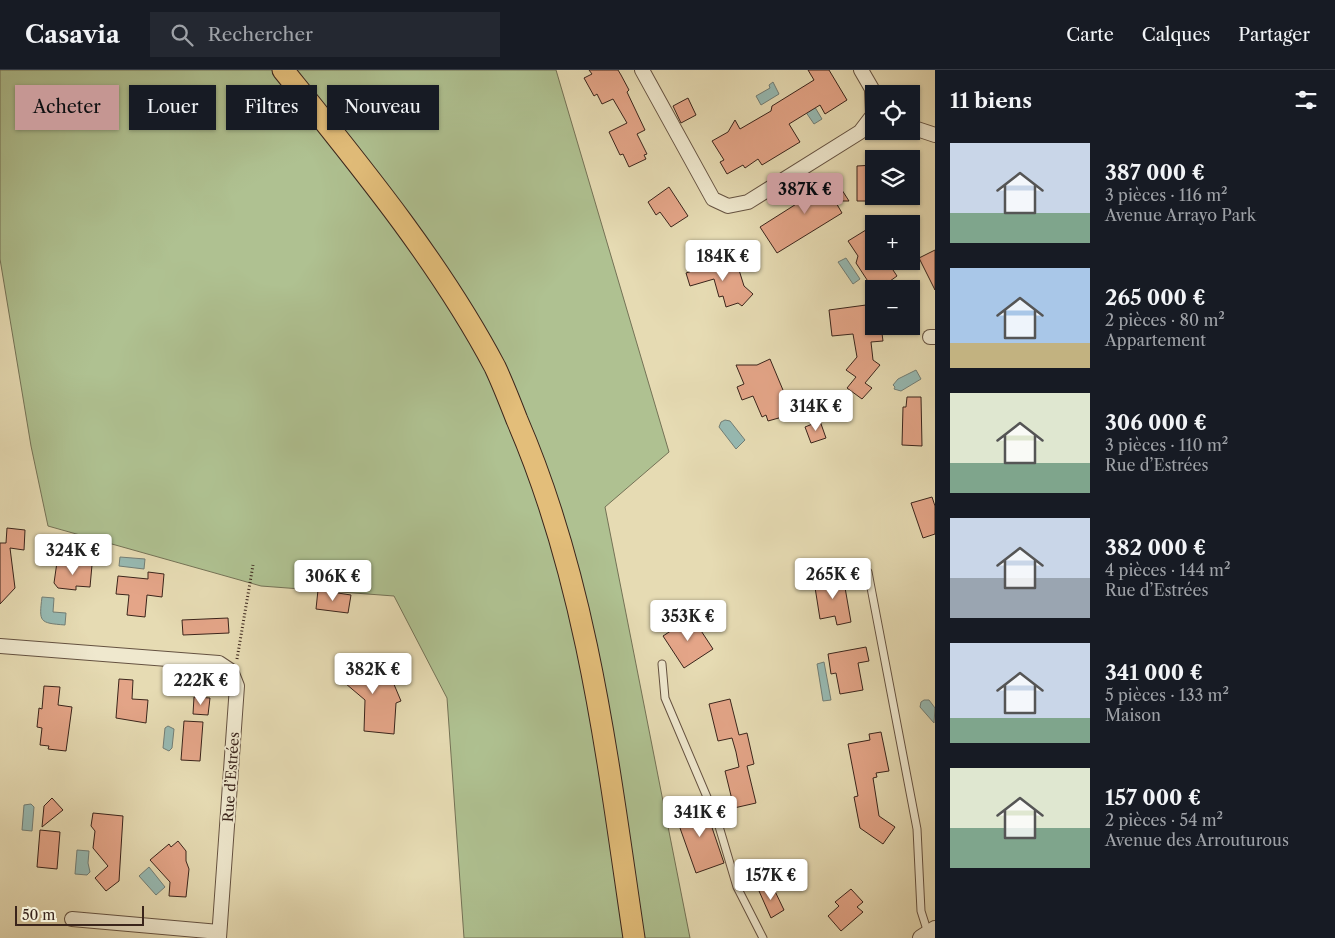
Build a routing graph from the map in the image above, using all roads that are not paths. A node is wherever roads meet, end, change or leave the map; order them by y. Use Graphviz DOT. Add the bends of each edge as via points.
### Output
graph roads {
  1 [pos="283,70"];
  2 [pos="642,70"];
  3 [pos="861,70"];
  4 [pos="870,85"];
  5 [pos="865,125"];
  6 [pos="920,130"];
  7 [pos="935,135"];
  8 [pos="868,572"];
  9 [pos="0,646"];
  10 [pos="662,664"];
  11 [pos="72,919"];
  12 [pos="928,934"];
  13 [pos="219,935"];
  14 [pos="634,938"];
  15 [pos="763,938"];
  1 -- 14 [label="main road" via="445,283 495,368 536,464 566,555 588,649"];
  2 -- 5 [label="street" via="713,199 728,206 748,202 860,132"];
  3 -- 4 [label="street"];
  6 -- 7 [label="street"];
  8 -- 12 [label="lane" via="917,829 921,911"];
  9 -- 13 [label="street, Rue d’Estrées" via="219,663 232,670 237,686"];
  10 -- 15 [label="lane" via="665,698 718,823 736,887"];
  11 -- 13 [label="street"];
}
